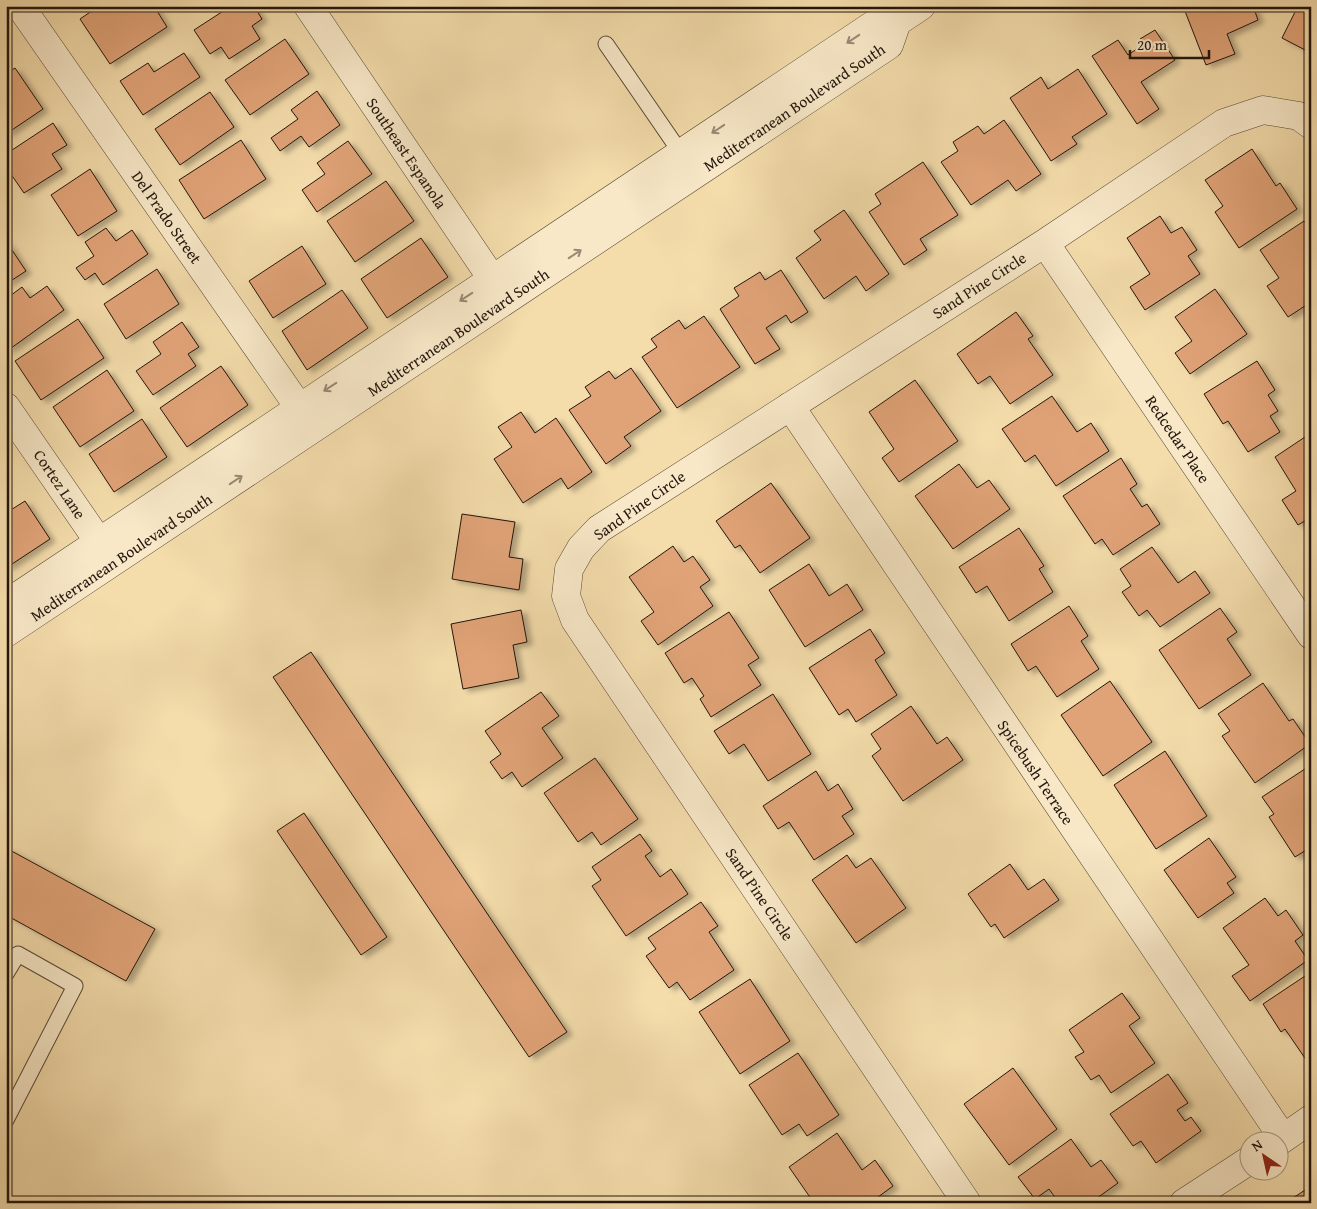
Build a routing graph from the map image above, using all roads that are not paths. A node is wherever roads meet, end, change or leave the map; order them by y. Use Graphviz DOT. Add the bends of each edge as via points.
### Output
graph roads {
  1 [pos="20,6"];
  2 [pos="308,6"];
  3 [pos="921,6"];
  4 [pos="892,14"];
  5 [pos="606,44"];
  6 [pos="1311,125"];
  7 [pos="688,164"];
  8 [pos="1045,243"];
  9 [pos="499,290"];
  10 [pos="790,406"];
  11 [pos="6,407"];
  12 [pos="307,418"];
  13 [pos="106,552"];
  14 [pos="6,604"];
  15 [pos="6,633"];
  16 [pos="1311,635"];
  17 [pos="6,974"];
  18 [pos="1311,1119"];
  19 [pos="6,1120"];
  20 [pos="1275,1132"];
  21 [pos="1290,1133"];
  22 [pos="1240,1167"];
  23 [pos="967,1203"];
  24 [pos="1184,1203"];
  1 -- 12 [label="street, Del Prado Street"];
  2 -- 9 [label="street, Southeast Espanola"];
  3 -- 4 [label="street, Mediterranean Boulevard South"];
  4 -- 7 [label="street, Mediterranean Boulevard South"];
  5 -- 7 [label="lane"];
  6 -- 8 [label="street, Sand Pine Circle" via="1299,116 1263,110 1224,123"];
  7 -- 9 [label="street, Mediterranean Boulevard South"];
  8 -- 10 [label="street, Sand Pine Circle"];
  8 -- 16 [label="street, Redcedar Place"];
  9 -- 12 [label="street, Mediterranean Boulevard South"];
  10 -- 20 [label="street, Spicebush Terrace"];
  10 -- 23 [label="street, Sand Pine Circle" via="599,529 581,548 569,569 566,596 576,620"];
  11 -- 13 [label="street, Cortez Lane"];
  12 -- 13 [label="street, Mediterranean Boulevard South"];
  13 -- 14 [label="street, Mediterranean Boulevard South"];
  13 -- 15 [label="street, Mediterranean Boulevard South"];
  17 -- 19 [label="lane" via="18,954 75,986"];
  18 -- 21 [label="street"];
  22 -- 24 [label="street"];
}
